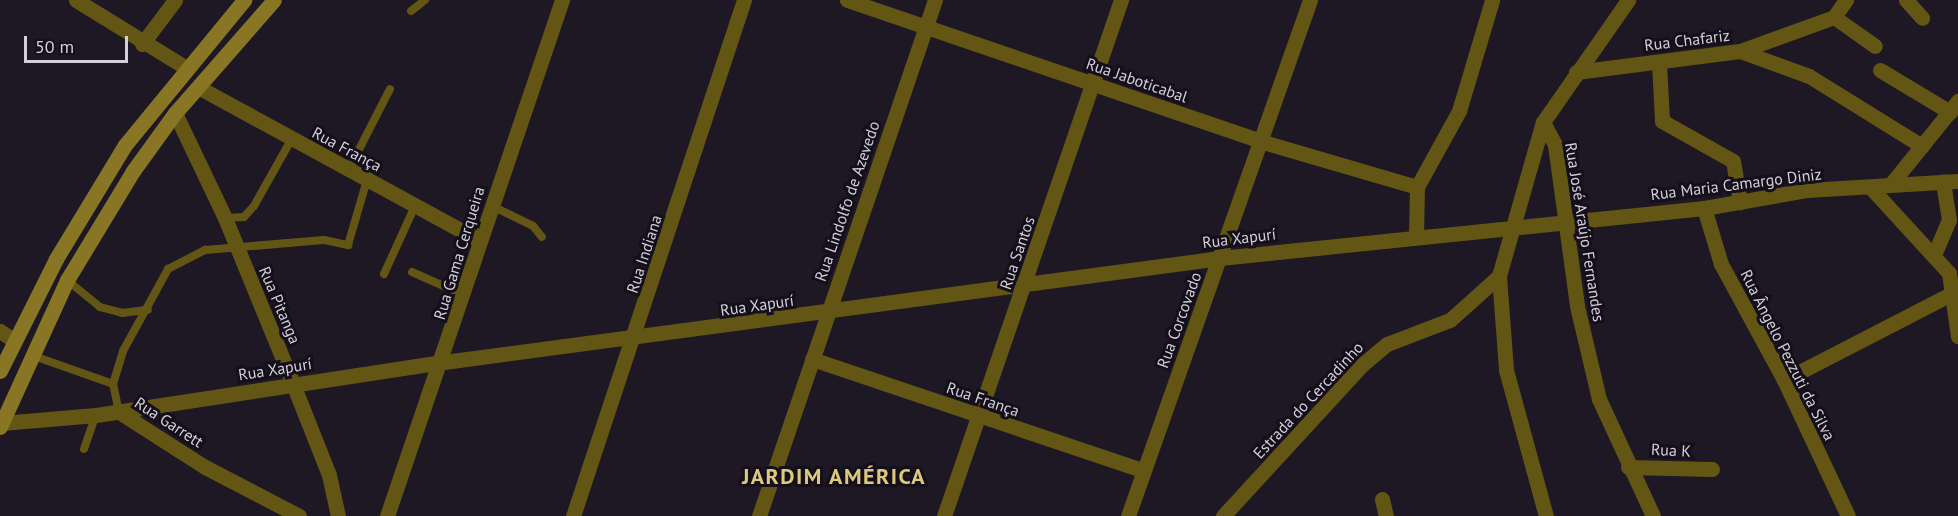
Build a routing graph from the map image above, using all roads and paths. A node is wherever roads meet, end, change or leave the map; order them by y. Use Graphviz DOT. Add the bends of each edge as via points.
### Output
graph roads {
  1 [pos="76,0"];
  2 [pos="175,0"];
  3 [pos="244,0"];
  4 [pos="274,0"];
  5 [pos="425,0"];
  6 [pos="562,0"];
  7 [pos="744,0"];
  8 [pos="847,0"];
  9 [pos="935,0"];
  10 [pos="1121,0"];
  11 [pos="1310,0"];
  12 [pos="1492,0"];
  13 [pos="1628,0"];
  14 [pos="1846,0"];
  15 [pos="1906,0"];
  16 [pos="411,11"];
  17 [pos="1834,17"];
  18 [pos="1922,18"];
  19 [pos="927,27"];
  20 [pos="142,44"];
  21 [pos="1875,46"];
  22 [pos="1740,51"];
  23 [pos="1659,62"];
  24 [pos="185,68"];
  25 [pos="1880,70"];
  26 [pos="1576,72"];
  27 [pos="1092,83"];
  28 [pos="198,87"];
  29 [pos="390,88"];
  30 [pos="1954,107"];
  31 [pos="175,113"];
  32 [pos="1543,122"];
  33 [pos="291,140"];
  34 [pos="1263,142"];
  35 [pos="1922,146"];
  36 [pos="348,171"];
  37 [pos="367,180"];
  38 [pos="1950,181"];
  39 [pos="1891,184"];
  40 [pos="1417,187"];
  41 [pos="1872,189"];
  42 [pos="1740,202"];
  43 [pos="414,206"];
  44 [pos="492,206"];
  45 [pos="1704,208"];
  46 [pos="225,218"];
  47 [pos="1568,220"];
  48 [pos="1518,224"];
  49 [pos="1416,236"];
  50 [pos="542,237"];
  51 [pos="480,241"];
  52 [pos="238,251"];
  53 [pos="1934,255"];
  54 [pos="1220,258"];
  55 [pos="412,272"];
  56 [pos="384,274"];
  57 [pos="1499,276"];
  58 [pos="67,280"];
  59 [pos="1024,287"];
  60 [pos="1954,291"];
  61 [pos="465,296"];
  62 [pos="148,310"];
  63 [pos="827,313"];
  64 [pos="0,331"];
  65 [pos="1958,336"];
  66 [pos="636,339"];
  67 [pos="15,341"];
  68 [pos="34,356"];
  69 [pos="812,359"];
  70 [pos="444,362"];
  71 [pos="0,371"];
  72 [pos="1784,380"];
  73 [pos="113,384"];
  74 [pos="293,384"];
  75 [pos="119,412"];
  76 [pos="96,415"];
  77 [pos="981,417"];
  78 [pos="1,425"];
  79 [pos="84,449"];
  80 [pos="1628,467"];
  81 [pos="1712,469"];
  82 [pos="1144,471"];
  83 [pos="1382,500"];
  84 [pos="299,516"];
  85 [pos="338,516"];
  86 [pos="387,516"];
  87 [pos="573,516"];
  88 [pos="759,516"];
  89 [pos="944,516"];
  90 [pos="1128,516"];
  91 [pos="1223,516"];
  92 [pos="1386,516"];
  93 [pos="1546,516"];
  94 [pos="1653,516"];
  95 [pos="1848,516"];
  1 -- 20 [label="street"];
  2 -- 20 [label="street"];
  3 -- 24 [label="main road"];
  4 -- 28 [label="main road"];
  5 -- 16 [label="lane"];
  6 -- 44 [label="street, Rua Gama Cerqueira"];
  7 -- 66 [label="street, Rua Indiana"];
  8 -- 19 [label="street, Rua Jaboticabal"];
  9 -- 19 [label="street, Rua Lindolfo de Azevedo"];
  10 -- 27 [label="street, Rua Santos"];
  11 -- 34 [label="street, Rua Corcovado"];
  12 -- 40 [label="street" via="1459,111"];
  13 -- 26 [label="street, Estrada do Cercadinho"];
  14 -- 17 [label="street"];
  15 -- 18 [label="street"];
  17 -- 21 [label="street"];
  17 -- 22 [label="street"];
  19 -- 27 [label="street, Rua Jaboticabal"];
  19 -- 63 [label="street, Rua Lindolfo de Azevedo"];
  20 -- 24 [label="street"];
  22 -- 23 [label="street, Rua Chafariz"];
  22 -- 35 [label="street, Rua Chafariz" via="1809,76"];
  23 -- 26 [label="street, Rua Chafariz"];
  23 -- 42 [label="street" via="1662,121 1733,161"];
  24 -- 67 [label="main road" via="124,145 56,259"];
  25 -- 30 [label="street"];
  26 -- 32 [label="street, Estrada do Cercadinho"];
  27 -- 34 [label="street, Rua Jaboticabal"];
  27 -- 59 [label="street, Rua Santos"];
  28 -- 31 [label="main road"];
  28 -- 33 [label="street, Rua França"];
  29 -- 36 [label="lane"];
  30 -- 35 [label="street"];
  31 -- 46 [label="street, Rua Pitanga"];
  31 -- 58 [label="main road"];
  32 -- 47 [label="street, Rua José Araújo Fernandes" via="1555,145"];
  32 -- 48 [label="street, Estrada do Cercadinho"];
  33 -- 36 [label="street, Rua França"];
  33 -- 46 [label="lane" via="254,206 244,217"];
  34 -- 40 [label="street, Rua Jaboticabal"];
  34 -- 54 [label="street, Rua Corcovado"];
  35 -- 39 [label="street"];
  36 -- 37 [label="street, Rua França"];
  37 -- 43 [label="street, Rua França"];
  37 -- 52 [label="lane" via="348,245 324,240"];
  38 -- 39 [label="street, Rua Maria Camargo Diniz"];
  38 -- 53 [label="street" via="1949,220"];
  39 -- 41 [label="street, Rua Maria Camargo Diniz"];
  40 -- 49 [label="street"];
  41 -- 42 [label="street, Rua Maria Camargo Diniz" via="1808,190"];
  41 -- 53 [label="street" via="1900,226"];
  42 -- 45 [label="street, Rua Maria Camargo Diniz"];
  43 -- 51 [label="street, Rua França"];
  43 -- 56 [label="lane"];
  44 -- 50 [label="lane" via="533,226"];
  44 -- 51 [label="street, Rua Gama Cerqueira"];
  45 -- 47 [label="street, Rua Maria Camargo Diniz"];
  45 -- 72 [label="street, Rua Ângelo Pezzuti da Silva" via="1721,264"];
  46 -- 52 [label="street, Rua Pitanga"];
  47 -- 48 [label="street, Rua Maria Camargo Diniz"];
  47 -- 80 [label="street, Rua José Araújo Fernandes" via="1577,306 1599,399"];
  48 -- 49 [label="street, Rua Xapurí"];
  48 -- 57 [label="street, Estrada do Cercadinho"];
  49 -- 54 [label="street, Rua Xapurí"];
  51 -- 61 [label="street, Rua Gama Cerqueira"];
  52 -- 62 [label="lane" via="205,250 168,269"];
  52 -- 74 [label="street, Rua Pitanga"];
  53 -- 60 [label="street" via="1949,273"];
  54 -- 59 [label="street, Rua Xapurí"];
  54 -- 82 [label="street, Rua Corcovado"];
  55 -- 61 [label="lane"];
  57 -- 91 [label="street, Estrada do Cercadinho" via="1450,320 1387,344 1363,364"];
  57 -- 93 [label="street" via="1506,370"];
  58 -- 62 [label="lane" via="100,307 122,313"];
  58 -- 68 [label="main road"];
  59 -- 63 [label="street, Rua Xapurí"];
  59 -- 77 [label="street, Rua Santos"];
  60 -- 65 [label="street"];
  60 -- 72 [label="street"];
  61 -- 70 [label="street, Rua Gama Cerqueira"];
  62 -- 73 [label="lane" via="123,351"];
  63 -- 66 [label="street, Rua Xapurí"];
  63 -- 69 [label="street, Rua Lindolfo de Azevedo"];
  64 -- 67 [label="street"];
  66 -- 70 [label="street, Rua Xapurí"];
  66 -- 87 [label="street, Rua Indiana"];
  67 -- 71 [label="main road"];
  68 -- 73 [label="lane"];
  68 -- 78 [label="main road"];
  69 -- 77 [label="street, Rua França"];
  69 -- 88 [label="street, Rua Lindolfo de Azevedo"];
  70 -- 74 [label="street, Rua Xapurí"];
  70 -- 86 [label="street, Rua Gama Cerqueira"];
  72 -- 95 [label="street, Rua Ângelo Pezzuti da Silva"];
  73 -- 75 [label="lane, Rua Garrett"];
  74 -- 75 [label="street, Rua Xapurí"];
  74 -- 85 [label="street, Rua Pitanga" via="329,475"];
  75 -- 76 [label="street, Rua Xapurí"];
  75 -- 84 [label="street, Rua Garrett" via="205,467"];
  76 -- 78 [label="street, Rua Xapurí"];
  76 -- 79 [label="lane"];
  77 -- 82 [label="street, Rua França"];
  77 -- 89 [label="street, Rua Santos"];
  80 -- 81 [label="street, Rua K"];
  80 -- 94 [label="street, Rua José Araújo Fernandes"];
  82 -- 90 [label="street, Rua Corcovado"];
  83 -- 92 [label="street"];
}
